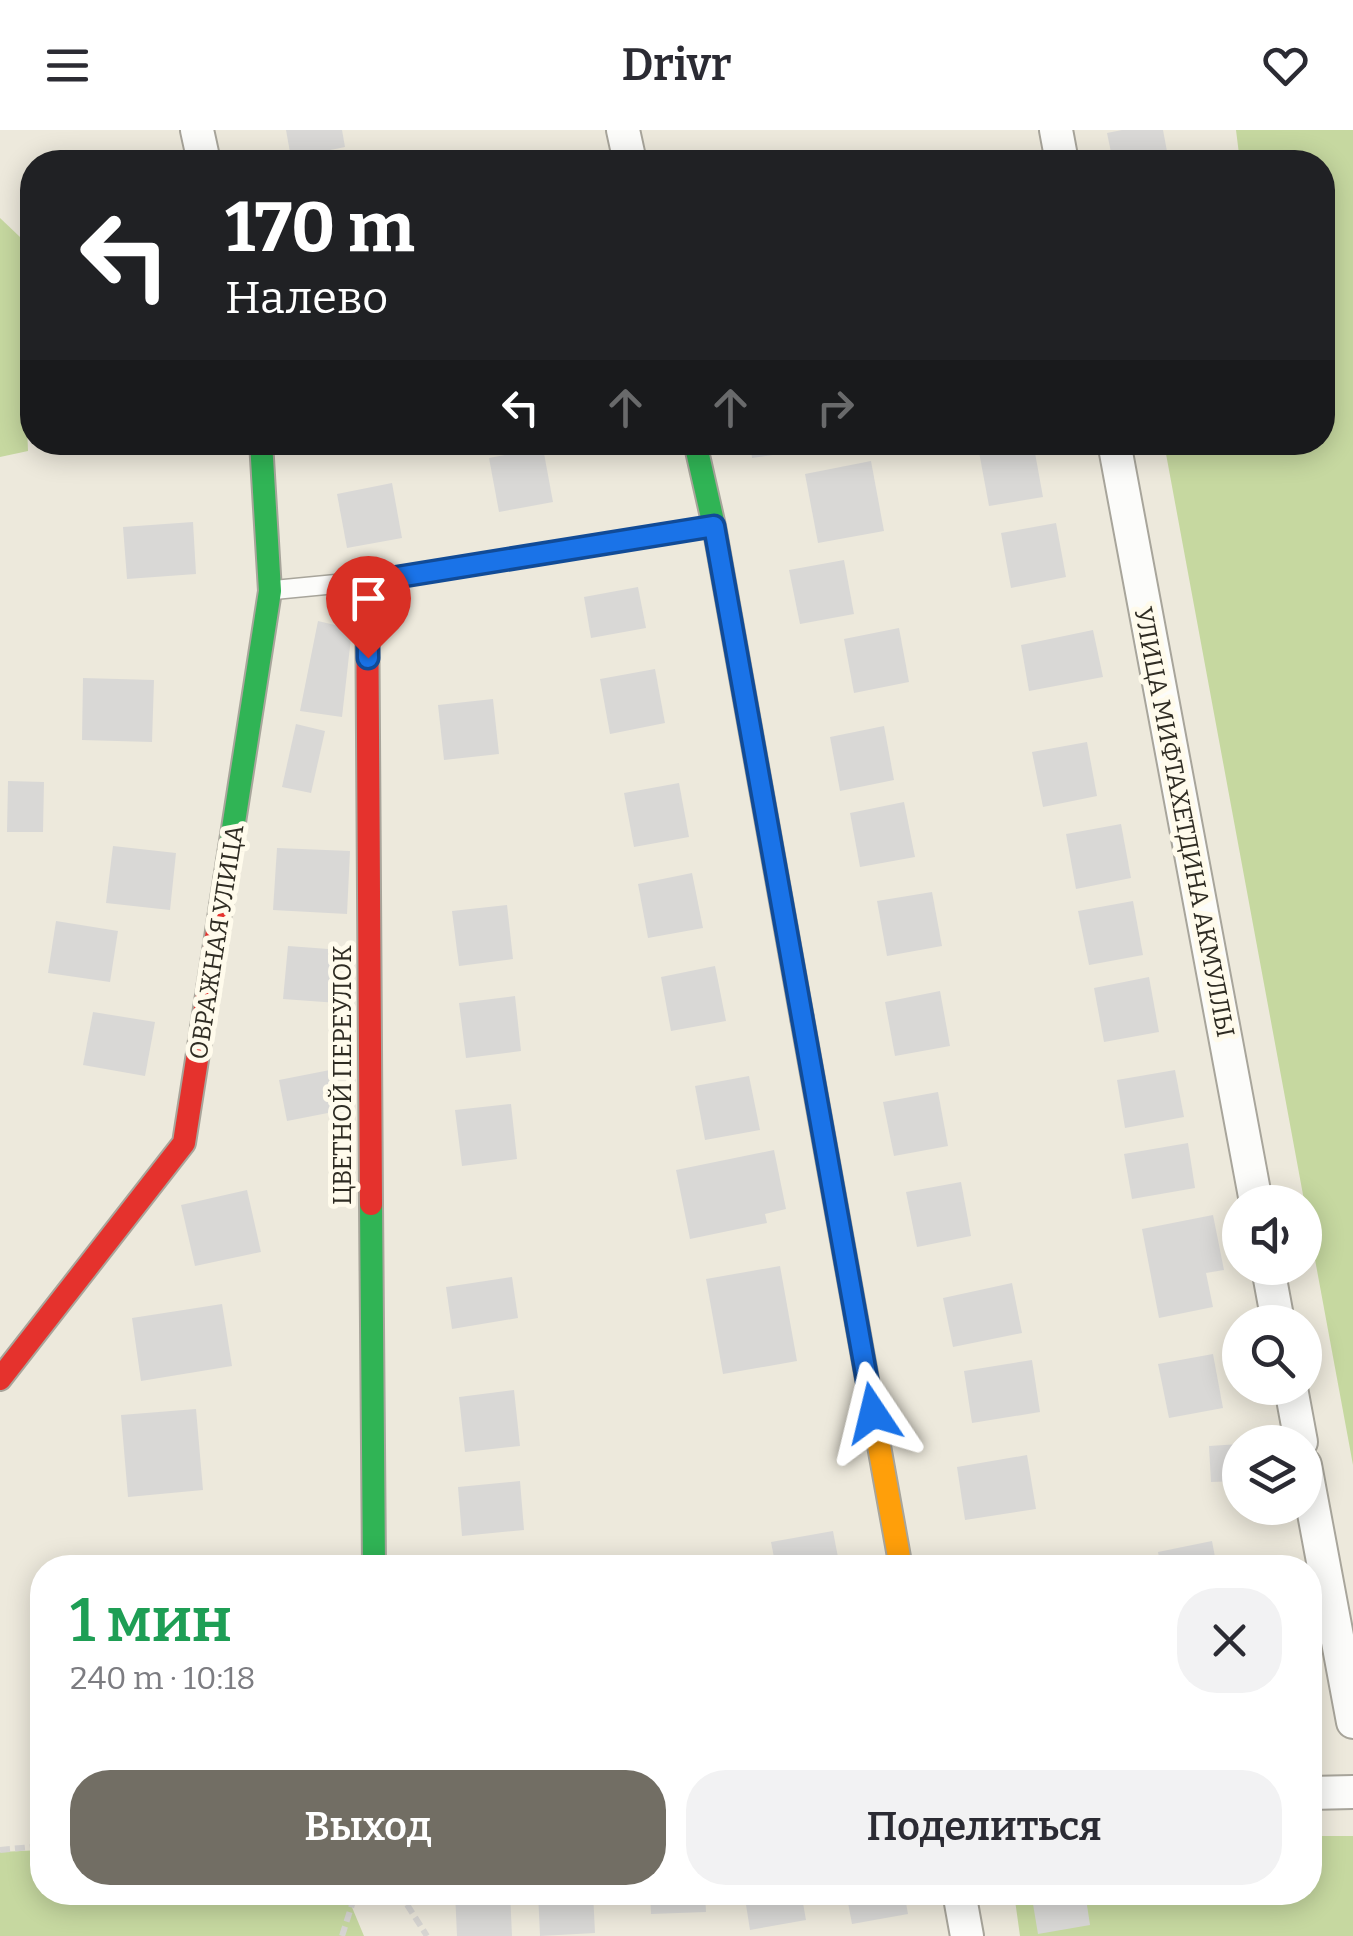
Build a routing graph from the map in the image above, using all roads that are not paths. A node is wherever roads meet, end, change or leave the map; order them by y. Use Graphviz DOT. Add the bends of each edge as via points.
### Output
graph roads {
  1 [pos="262,455"];
  2 [pos="697,455"];
  3 [pos="1116,455"];
  4 [pos="714,526"];
  5 [pos="367,582"];
  6 [pos="270,591"];
  7 [pos="1253,1185"];
  8 [pos="5,1365"];
  9 [pos="1316,1525"];
  10 [pos="374,1555"];
  11 [pos="899,1555"];
  12 [pos="1322,1555"];
  13 [pos="1322,1556"];
  14 [pos="1353,1722"];
  15 [pos="1353,1792"];
  16 [pos="1322,1793"];
  17 [pos="961,1905"];
  18 [pos="967,1936"];
  1 -- 6 [label="street, ОВРАЖНАЯ УЛИЦА"];
  2 -- 4 [label="street"];
  3 -- 7 [label="street, УЛИЦА МИФТАХЕТДИНА АКМУЛЛЫ"];
  4 -- 5 [label="lane"];
  4 -- 11 [label="street"];
  5 -- 6 [label="lane"];
  5 -- 10 [label="street, ЦВЕТНОЙ ПЕРЕУЛОК"];
  6 -- 8 [label="street, ОВРАЖНАЯ УЛИЦА" via="184,1144"];
  9 -- 12 [label="street"];
  13 -- 14 [label="street"];
  15 -- 16 [label="street"];
  17 -- 18 [label="street"];
}
